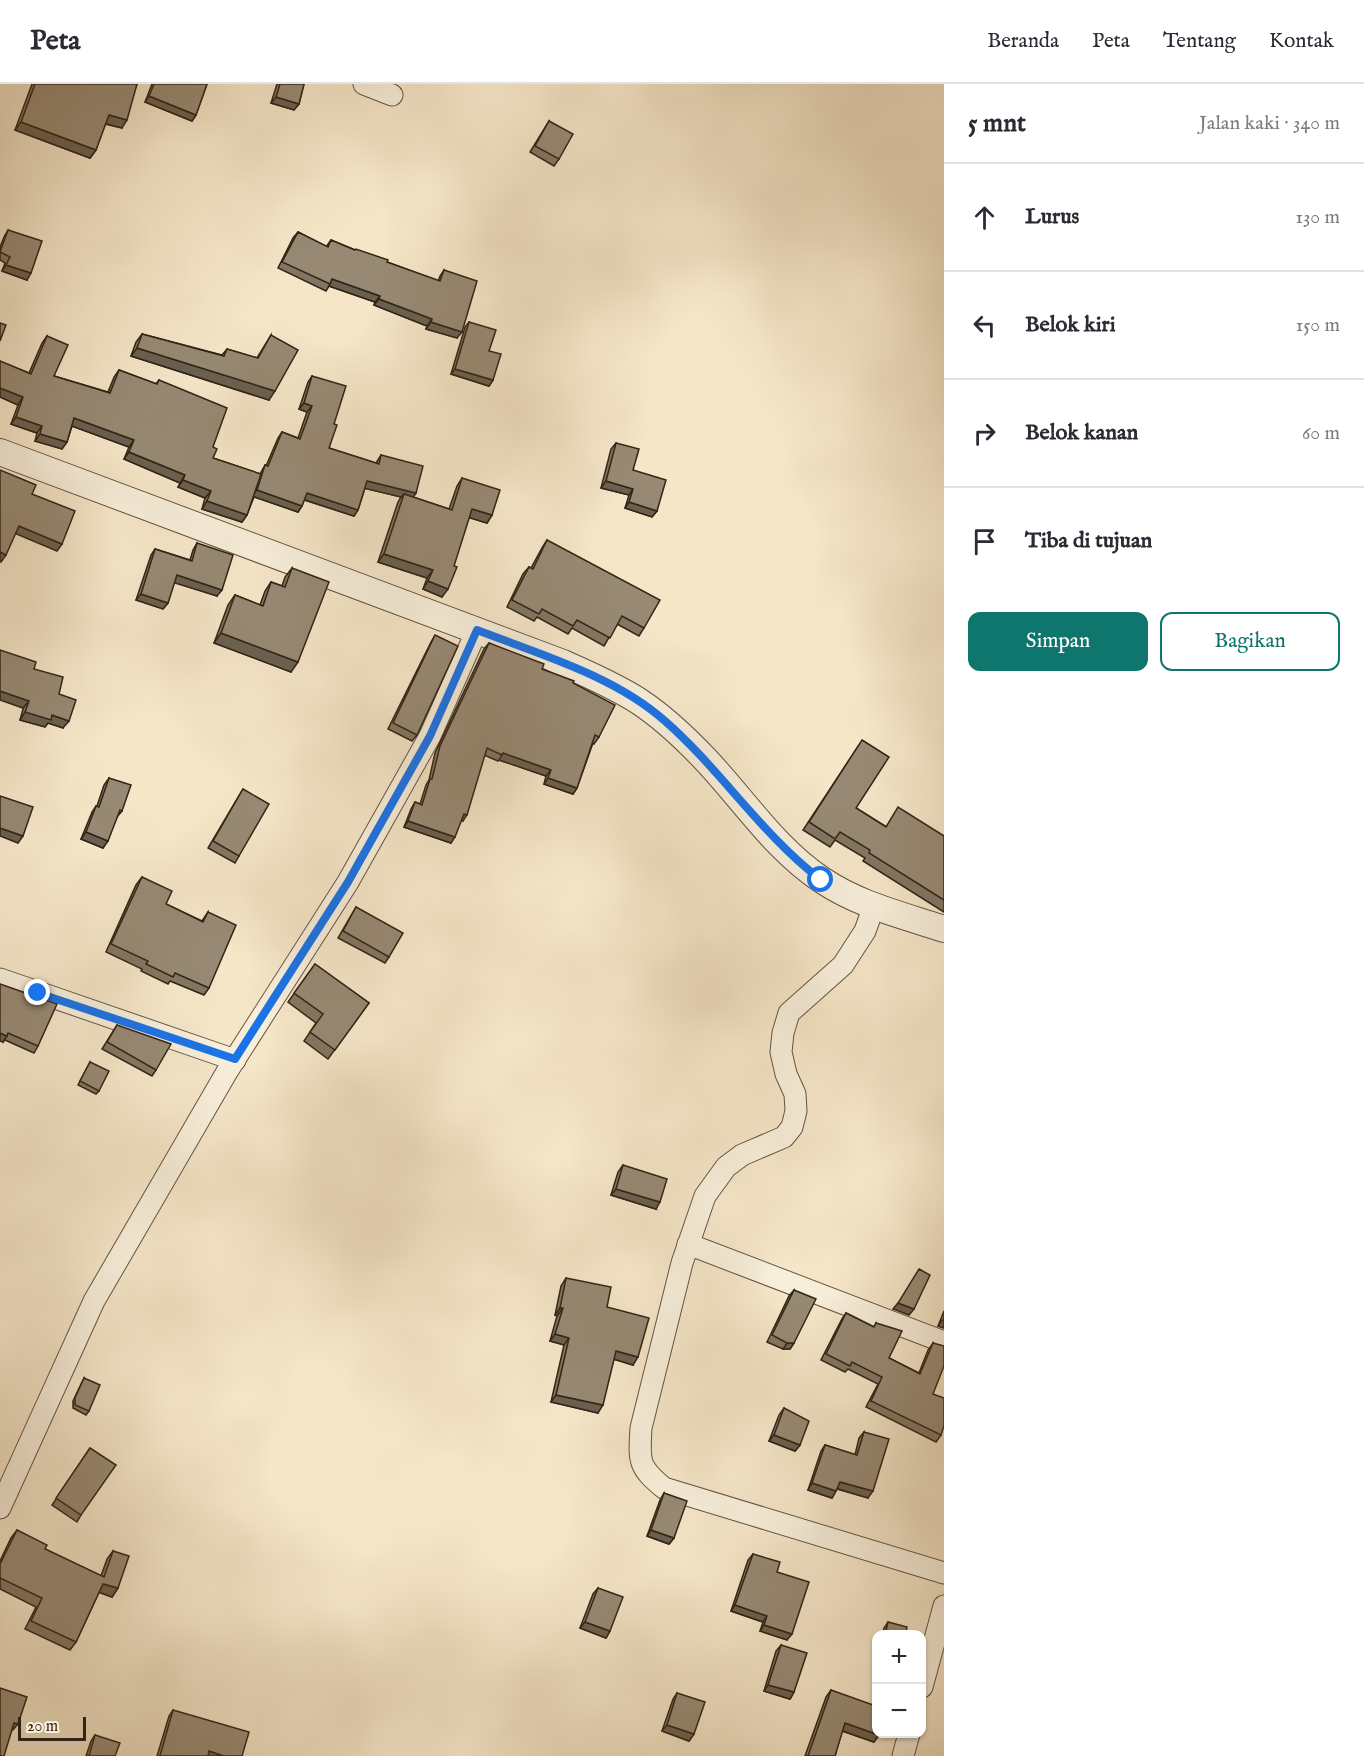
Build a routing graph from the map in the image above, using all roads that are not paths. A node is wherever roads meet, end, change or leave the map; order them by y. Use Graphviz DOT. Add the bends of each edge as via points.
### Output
graph roads {
  1 [pos="364,84"];
  2 [pos="392,95"];
  3 [pos="0,452"];
  4 [pos="477,630"];
  5 [pos="874,906"];
  6 [pos="944,929"];
  7 [pos="0,979"];
  8 [pos="235,1059"];
  9 [pos="688,1244"];
  10 [pos="944,1342"];
  11 [pos="0,1508"];
  12 [pos="944,1573"];
  13 [pos="944,1606"];
  14 [pos="922,1684"];
  15 [pos="908,1738"];
  16 [pos="903,1756"];
  1 -- 2 [label="street"];
  3 -- 4 [label="street"];
  4 -- 5 [label="street" via="563,663 639,701 705,759 802,866 841,892"];
  4 -- 8 [label="street" via="430,736 348,882"];
  5 -- 6 [label="street"];
  5 -- 9 [label="street" via="865,931 843,965 789,1013 781,1052 795,1094 792,1126 784,1137 742,1155 726,1167 705,1196"];
  7 -- 8 [label="street"];
  8 -- 11 [label="street" via="94,1301"];
  9 -- 10 [label="street"];
  9 -- 12 [label="street" via="641,1428 639,1455 646,1473 664,1488"];
  13 -- 14 [label="street"];
  15 -- 16 [label="street"];
}
